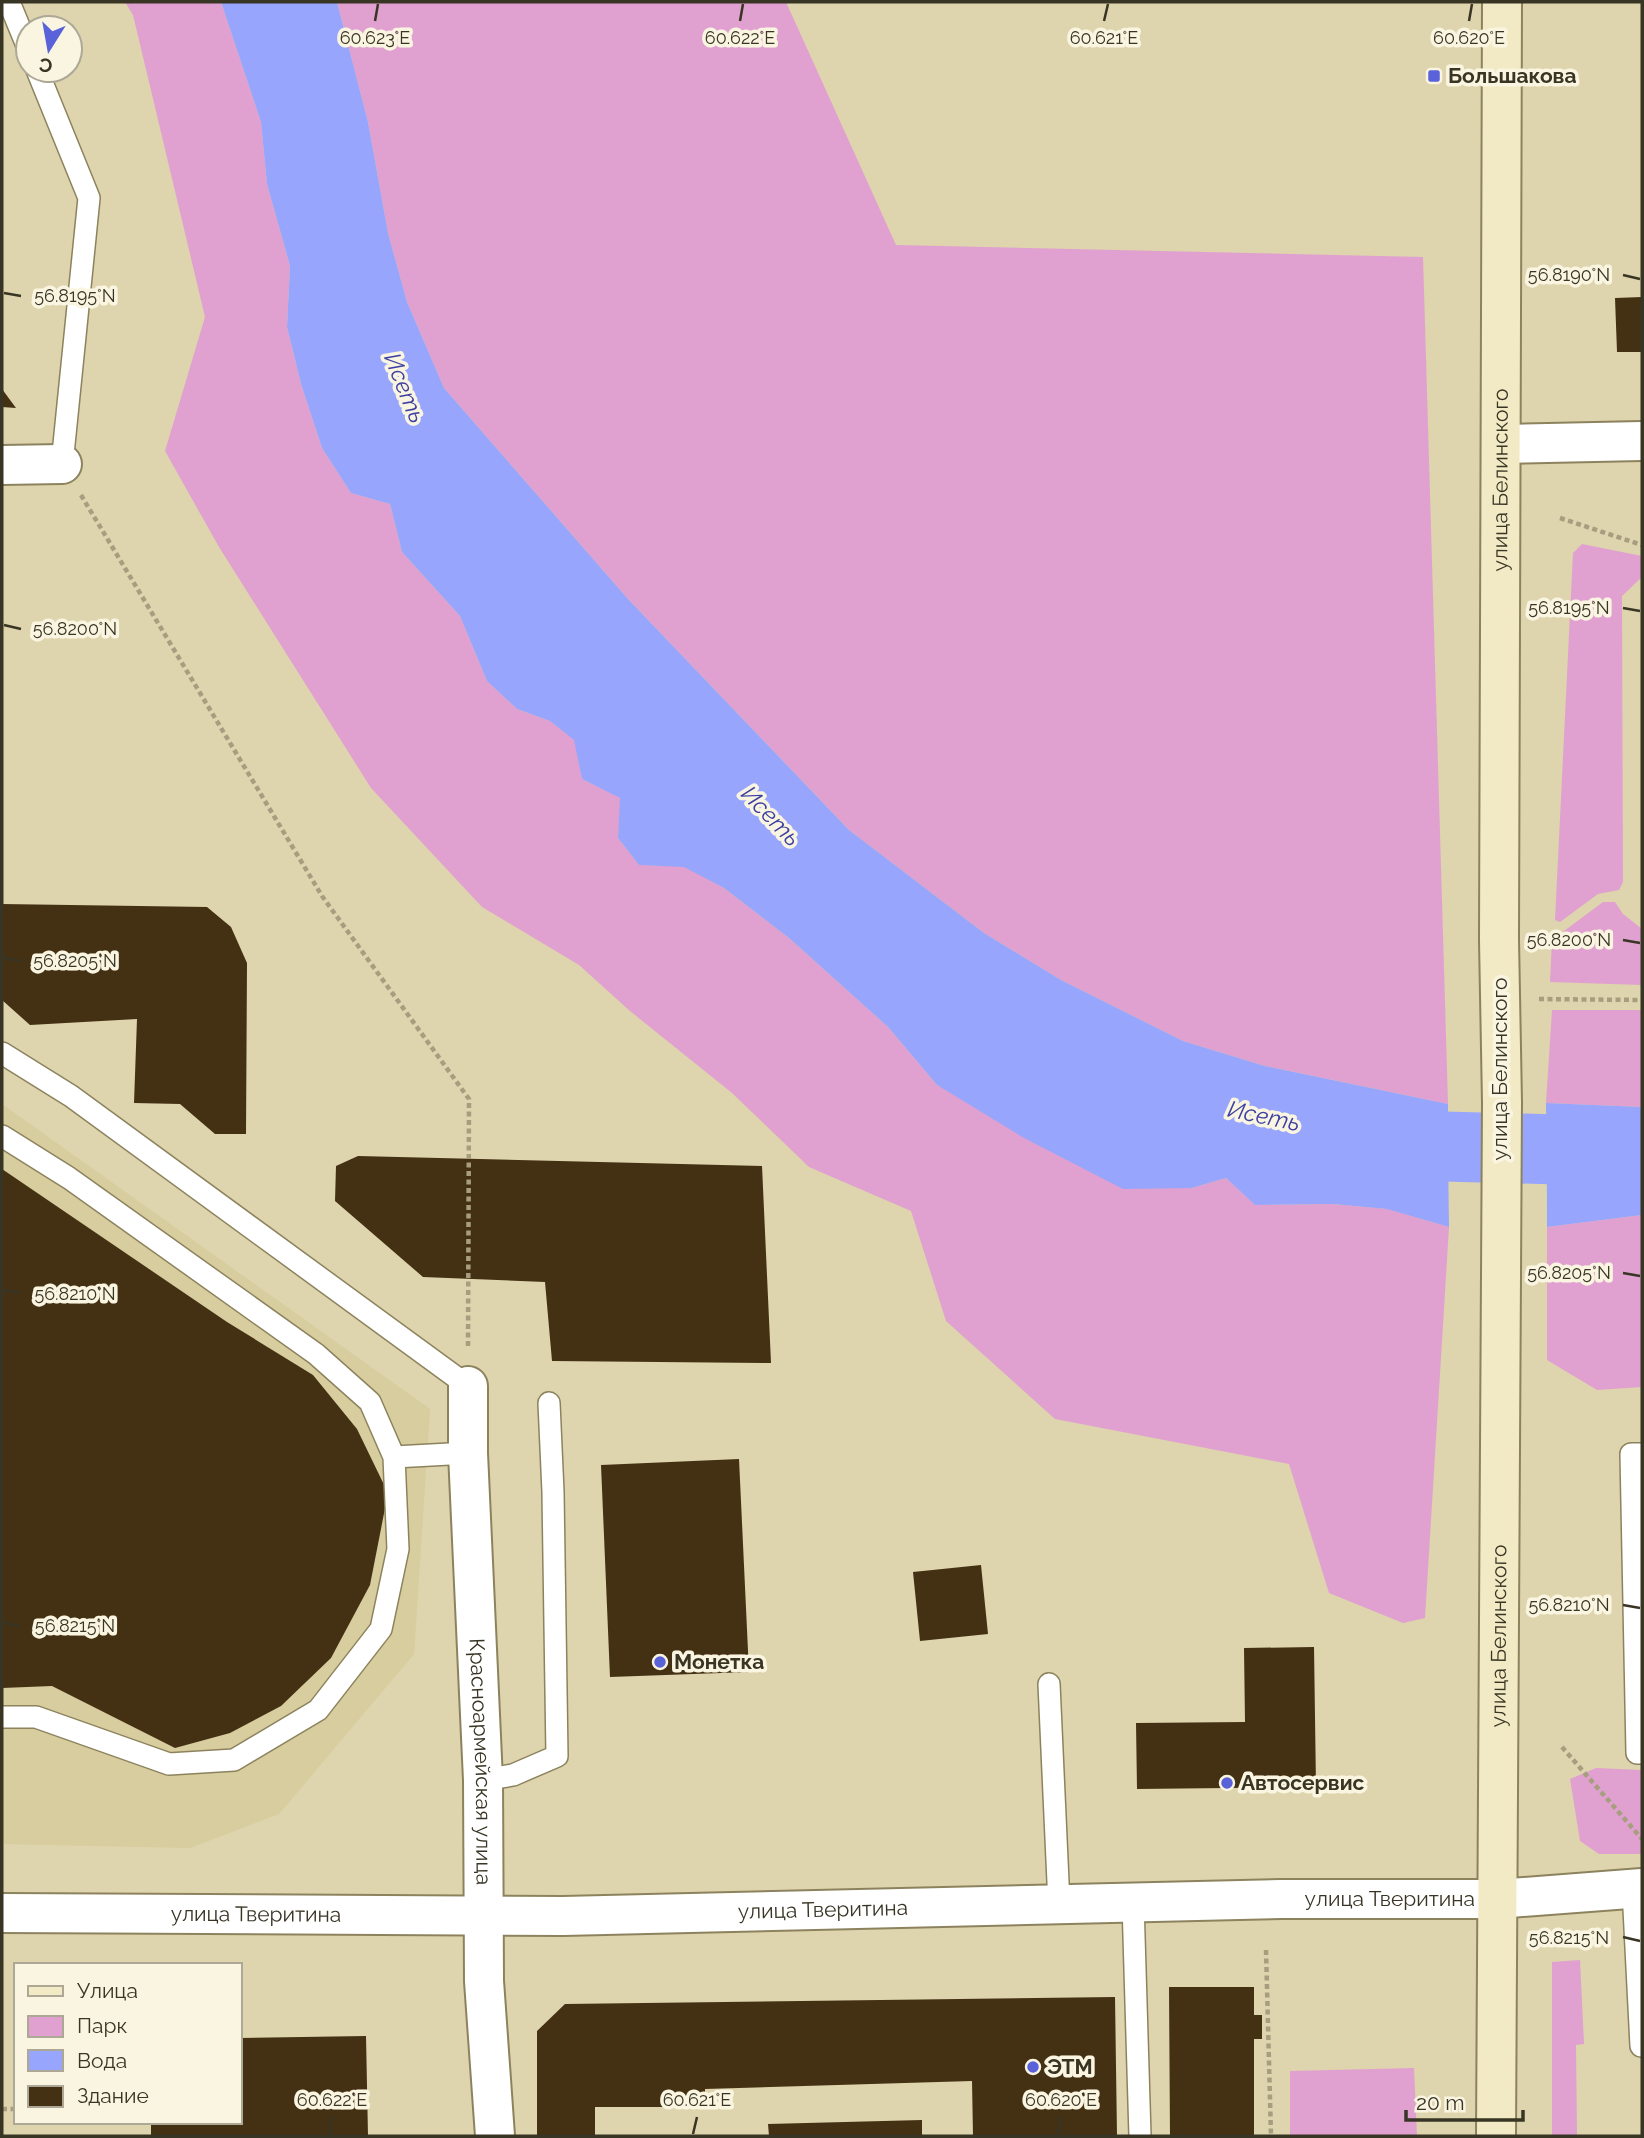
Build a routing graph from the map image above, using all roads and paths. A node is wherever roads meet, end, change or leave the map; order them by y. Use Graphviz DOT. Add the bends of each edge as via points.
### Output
graph roads {
  1 [pos="1502,2"];
  2 [pos="43,84"];
  3 [pos="1642,441"];
  4 [pos="1501,444"];
  5 [pos="62,464"];
  6 [pos="2,465"];
  7 [pos="1560,518"];
  8 [pos="1642,545"];
  9 [pos="1535,999"];
  10 [pos="1642,1000"];
  11 [pos="2,1053"];
  12 [pos="2,1136"];
  13 [pos="468,1386"];
  14 [pos="549,1403"];
  15 [pos="468,1453"];
  16 [pos="1642,1454"];
  17 [pos="394,1457"];
  18 [pos="1638,1624"];
  19 [pos="1049,1684"];
  20 [pos="2,1717"];
  21 [pos="1562,1747"];
  22 [pos="1642,1753"];
  23 [pos="482,1780"];
  24 [pos="1642,1839"];
  25 [pos="1638,1888"];
  26 [pos="1497,1899"];
  27 [pos="1133,1903"];
  28 [pos="1059,1904"];
  29 [pos="2,1913"];
  30 [pos="483,1914"];
  31 [pos="1266,1950"];
  32 [pos="1641,2046"];
  33 [pos="495,2136"];
  34 [pos="1140,2136"];
  35 [pos="1271,2136"];
  36 [pos="1496,2136"];
  1 -- 4 [label="main road, улица Белинского"];
  2 -- 5 [label="lane" via="89,198"];
  3 -- 4 [label="street"];
  4 -- 26 [label="main road, улица Белинского"];
  5 -- 6 [label="street"];
  5 -- 13 [label="path" via="321,896 469,1099"];
  7 -- 8 [label="path"];
  9 -- 10 [label="path"];
  11 -- 13 [label="lane" via="71,1096"];
  12 -- 17 [label="lane" via="69,1178 316,1354 370,1402"];
  13 -- 15 [label="street, Красноармейская улица"];
  14 -- 23 [label="lane" via="557,1756 513,1775"];
  15 -- 17 [label="lane"];
  15 -- 23 [label="street, Красноармейская улица"];
  16 -- 18 [label="lane" via="1631,1454"];
  17 -- 20 [label="lane" via="398,1549 381,1629 318,1710 234,1760 169,1764 36,1717"];
  18 -- 22 [label="lane" via="1637,1753"];
  19 -- 28 [label="lane"];
  21 -- 24 [label="path"];
  23 -- 30 [label="street, Красноармейская улица"];
  25 -- 26 [label="street, улица Тверитина"];
  25 -- 32 [label="lane"];
  26 -- 27 [label="street, улица Тверитина"];
  26 -- 36 [label="main road, улица Белинского"];
  27 -- 28 [label="street, улица Тверитина"];
  27 -- 34 [label="lane"];
  28 -- 30 [label="street, улица Тверитина"];
  29 -- 30 [label="street, улица Тверитина"];
  30 -- 33 [label="street, Красноармейская улица"];
  31 -- 35 [label="path"];
}
